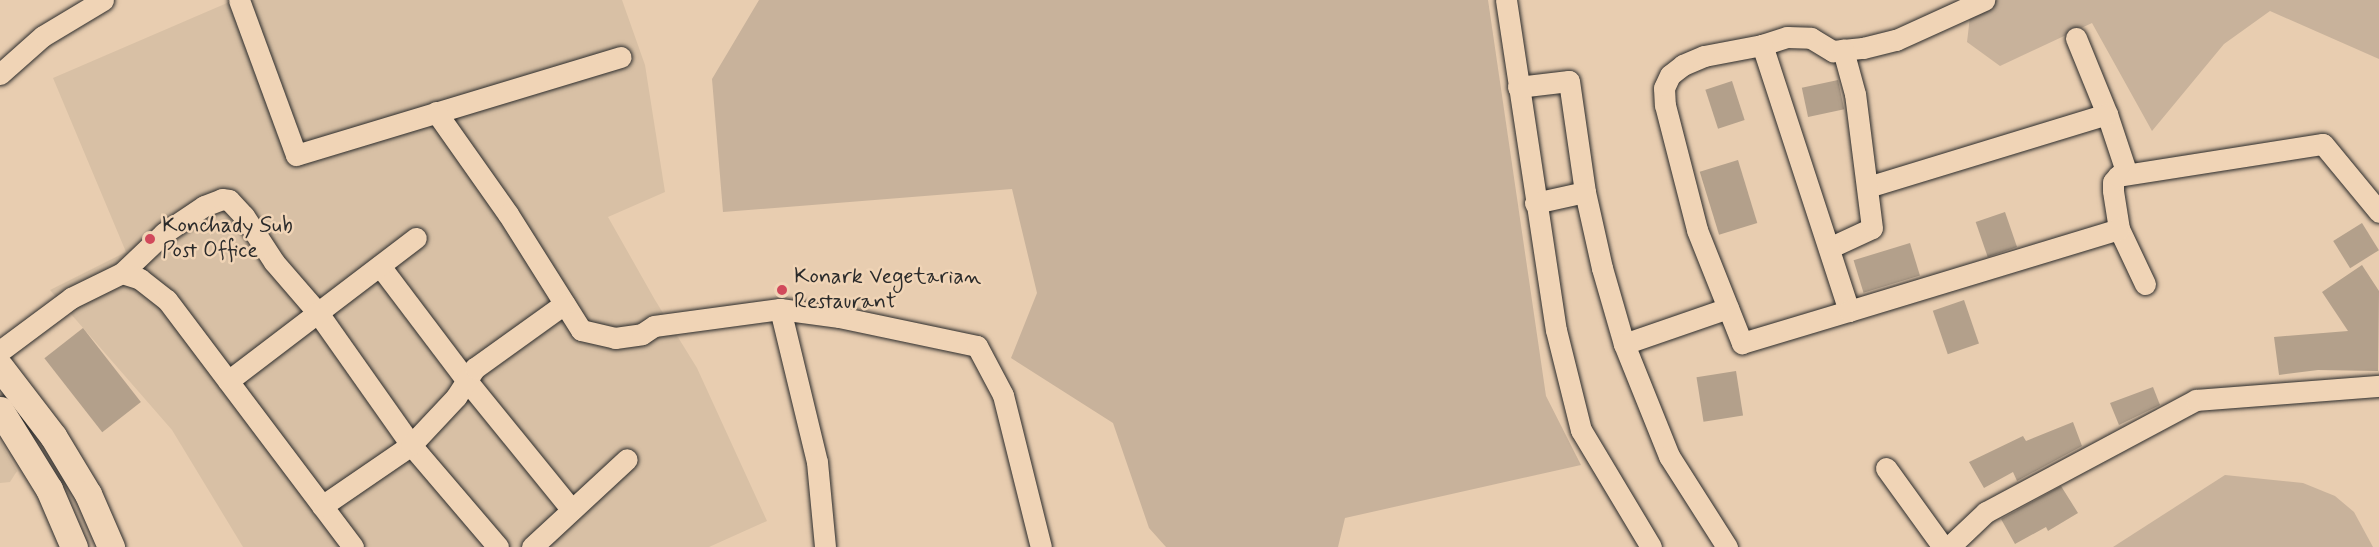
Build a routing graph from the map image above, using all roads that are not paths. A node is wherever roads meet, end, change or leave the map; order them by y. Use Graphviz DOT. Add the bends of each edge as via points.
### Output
graph roads {
  1 [pos="103,0"];
  2 [pos="239,0"];
  3 [pos="1506,0"];
  4 [pos="1984,0"];
  5 [pos="2076,38"];
  6 [pos="1762,45"];
  7 [pos="1843,50"];
  8 [pos="621,57"];
  9 [pos="0,74"];
  10 [pos="1518,87"];
  11 [pos="436,112"];
  12 [pos="2107,114"];
  13 [pos="2127,174"];
  14 [pos="1868,187"];
  15 [pos="1585,192"];
  16 [pos="1535,203"];
  17 [pos="2379,212"];
  18 [pos="2119,229"];
  19 [pos="416,238"];
  20 [pos="1829,249"];
  21 [pos="380,266"];
  22 [pos="122,273"];
  23 [pos="2145,284"];
  24 [pos="564,304"];
  25 [pos="1728,308"];
  26 [pos="780,309"];
  27 [pos="1849,311"];
  28 [pos="318,313"];
  29 [pos="1624,344"];
  30 [pos="0,351"];
  31 [pos="0,368"];
  32 [pos="228,381"];
  33 [pos="467,381"];
  34 [pos="2379,386"];
  35 [pos="0,410"];
  36 [pos="411,445"];
  37 [pos="627,459"];
  38 [pos="1886,468"];
  39 [pos="322,506"];
  40 [pos="573,510"];
  41 [pos="74,547"];
  42 [pos="111,547"];
  43 [pos="353,547"];
  44 [pos="498,547"];
  45 [pos="532,547"];
  46 [pos="825,547"];
  47 [pos="1041,547"];
  48 [pos="1651,547"];
  49 [pos="1727,547"];
  50 [pos="1942,547"];
  51 [pos="1948,547"];
  1 -- 9 [label="street" via="43,36"];
  2 -- 11 [label="street" via="296,155"];
  3 -- 10 [label="street"];
  4 -- 7 [label="street" via="1896,40"];
  5 -- 12 [label="street"];
  6 -- 7 [label="street" via="1787,37 1811,38 1833,51"];
  6 -- 20 [label="street"];
  6 -- 25 [label="street" via="1704,56 1683,65 1670,75 1664,88 1697,230"];
  7 -- 14 [label="street" via="1855,94"];
  8 -- 11 [label="street"];
  10 -- 15 [label="street" via="1569,81"];
  10 -- 16 [label="street"];
  11 -- 24 [label="street" via="508,214"];
  12 -- 13 [label="street"];
  12 -- 14 [label="street"];
  13 -- 17 [label="street" via="2323,144"];
  13 -- 18 [label="street" via="2113,182"];
  14 -- 20 [label="street" via="1872,228"];
  15 -- 16 [label="street"];
  15 -- 29 [label="street"];
  16 -- 48 [label="street" via="1556,330 1581,430"];
  18 -- 23 [label="street"];
  18 -- 27 [label="street"];
  19 -- 21 [label="street"];
  20 -- 27 [label="street"];
  21 -- 28 [label="street"];
  21 -- 33 [label="street"];
  22 -- 28 [label="street" via="164,233 204,206 229,200 274,262"];
  22 -- 30 [label="street" via="71,298"];
  22 -- 32 [label="street" via="140,279 167,300"];
  24 -- 26 [label="street" via="581,330 615,338 642,334 654,326"];
  24 -- 33 [label="street" via="475,369"];
  25 -- 27 [label="street" via="1742,343"];
  25 -- 29 [label="street"];
  26 -- 46 [label="street" via="817,462"];
  26 -- 47 [label="street" via="839,317 977,346 1003,395"];
  28 -- 32 [label="street"];
  28 -- 36 [label="street"];
  29 -- 49 [label="street" via="1669,456"];
  31 -- 42 [label="main road" via="53,436 88,494"];
  32 -- 39 [label="street"];
  33 -- 36 [label="street"];
  33 -- 40 [label="street"];
  34 -- 51 [label="street" via="2196,400 1986,512"];
  35 -- 41 [label="main road" via="50,489"];
  36 -- 39 [label="street"];
  36 -- 44 [label="street"];
  37 -- 40 [label="street"];
  38 -- 50 [label="street"];
  39 -- 43 [label="street"];
  40 -- 45 [label="street"];
}
